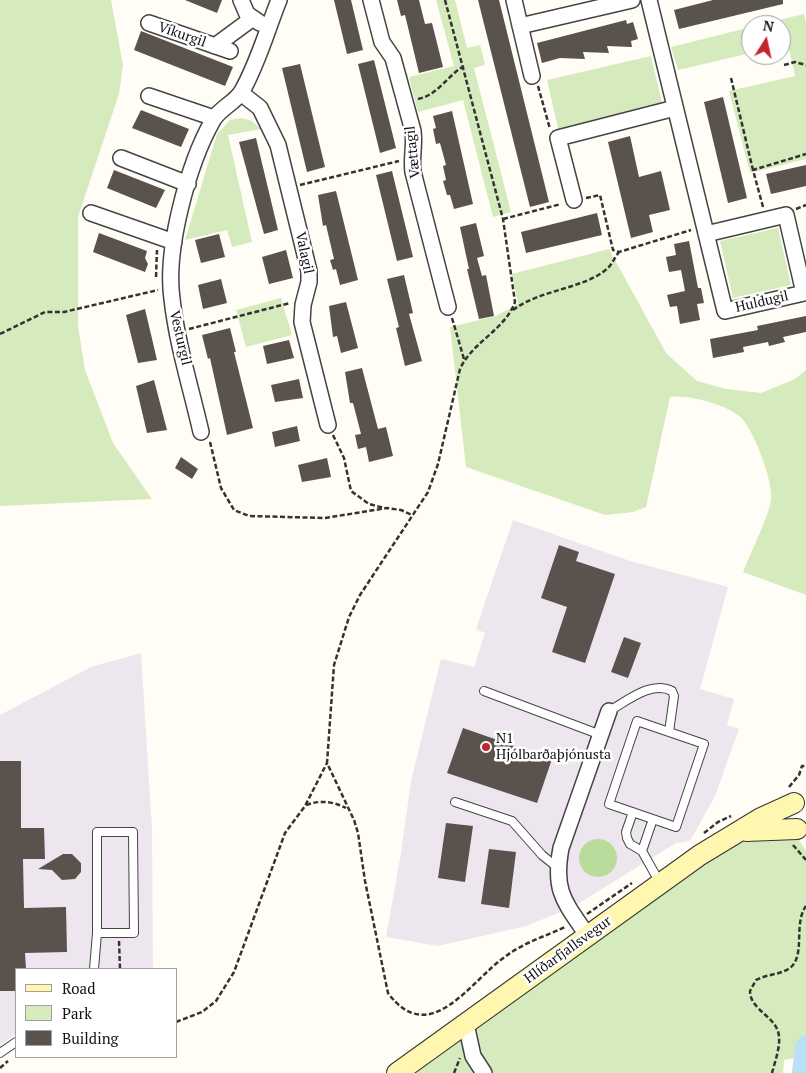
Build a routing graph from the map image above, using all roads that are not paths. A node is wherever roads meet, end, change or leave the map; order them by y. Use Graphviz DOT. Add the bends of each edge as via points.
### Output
graph roads {
  1 [pos="241,0"];
  2 [pos="279,0"];
  3 [pos="371,0"];
  4 [pos="514,0"];
  5 [pos="632,0"];
  6 [pos="650,0"];
  7 [pos="582,6"];
  8 [pos="252,18"];
  9 [pos="149,23"];
  10 [pos="520,26"];
  11 [pos="268,27"];
  12 [pos="532,76"];
  13 [pos="241,93"];
  14 [pos="149,96"];
  15 [pos="676,108"];
  16 [pos="214,118"];
  17 [pos="121,158"];
  18 [pos="188,184"];
  19 [pos="574,200"];
  20 [pos="91,213"];
  21 [pos="705,230"];
  22 [pos="174,242"];
  23 [pos="448,307"];
  24 [pos="328,425"];
  25 [pos="202,432"];
  26 [pos="484,692"];
  27 [pos="610,710"];
  28 [pos="668,732"];
  29 [pos="601,734"];
  30 [pos="795,796"];
  31 [pos="455,802"];
  32 [pos="633,812"];
  33 [pos="653,819"];
  34 [pos="738,823"];
  35 [pos="803,834"];
  36 [pos="642,851"];
  37 [pos="558,868"];
  38 [pos="656,876"];
  39 [pos="582,929"];
  40 [pos="97,933"];
  41 [pos="94,968"];
  42 [pos="466,1024"];
  43 [pos="15,1043"];
  44 [pos="0,1053"];
  45 [pos="397,1073"];
  46 [pos="484,1073"];
  1 -- 8 [label="street"];
  2 -- 11 [label="street, Vesturgil"];
  3 -- 23 [label="street, Vættagil" via="379,35 393,58 405,102 414,139 411,158"];
  4 -- 10 [label="street"];
  5 -- 7 [label="street"];
  6 -- 15 [label="street, Huldugil"];
  7 -- 10 [label="street"];
  8 -- 9 [label="street, Víkurgil" via="223,49"];
  8 -- 11 [label="street"];
  10 -- 12 [label="street"];
  11 -- 13 [label="street, Vesturgil"];
  13 -- 16 [label="street, Vesturgil"];
  13 -- 24 [label="street, Valagil" via="260,108 278,145 309,271 310,282 302,313 303,332"];
  14 -- 16 [label="street"];
  15 -- 19 [label="street" via="558,138"];
  15 -- 21 [label="street, Huldugil"];
  16 -- 18 [label="street, Vesturgil"];
  17 -- 18 [label="street"];
  18 -- 22 [label="street, Vesturgil"];
  20 -- 22 [label="street"];
  21 -- 21 [label="street, Huldugil" via="725,311 804,293 786,214"];
  22 -- 25 [label="street, Vesturgil" via="171,287 177,331"];
  26 -- 29 [label="lane"];
  27 -- 28 [label="lane" via="648,690 667,688 674,696"];
  27 -- 29 [label="street"];
  28 -- 32 [label="lane" via="637,722 609,804"];
  28 -- 33 [label="lane" via="704,744 676,827"];
  29 -- 37 [label="street" via="561,848"];
  30 -- 34 [label="main road, Hlíðarfjallsvegur" via="761,818"];
  30 -- 35 [label="main road" via="791,816"];
  31 -- 37 [label="lane" via="512,821"];
  32 -- 33 [label="lane"];
  32 -- 36 [label="lane" via="627,838 630,844"];
  33 -- 36 [label="lane"];
  34 -- 35 [label="main road, Hlíðarfjallsvegur"];
  34 -- 38 [label="main road, Hlíðarfjallsvegur" via="700,855"];
  36 -- 38 [label="lane"];
  37 -- 39 [label="street" via="562,900"];
  38 -- 39 [label="main road, Hlíðarfjallsvegur"];
  39 -- 42 [label="main road, Hlíðarfjallsvegur"];
  40 -- 40 [label="lane" via="96,832 133,832 134,933"];
  40 -- 41 [label="lane"];
  42 -- 45 [label="main road, Hlíðarfjallsvegur"];
  42 -- 46 [label="street" via="473,1056"];
  43 -- 44 [label="lane"];
}
